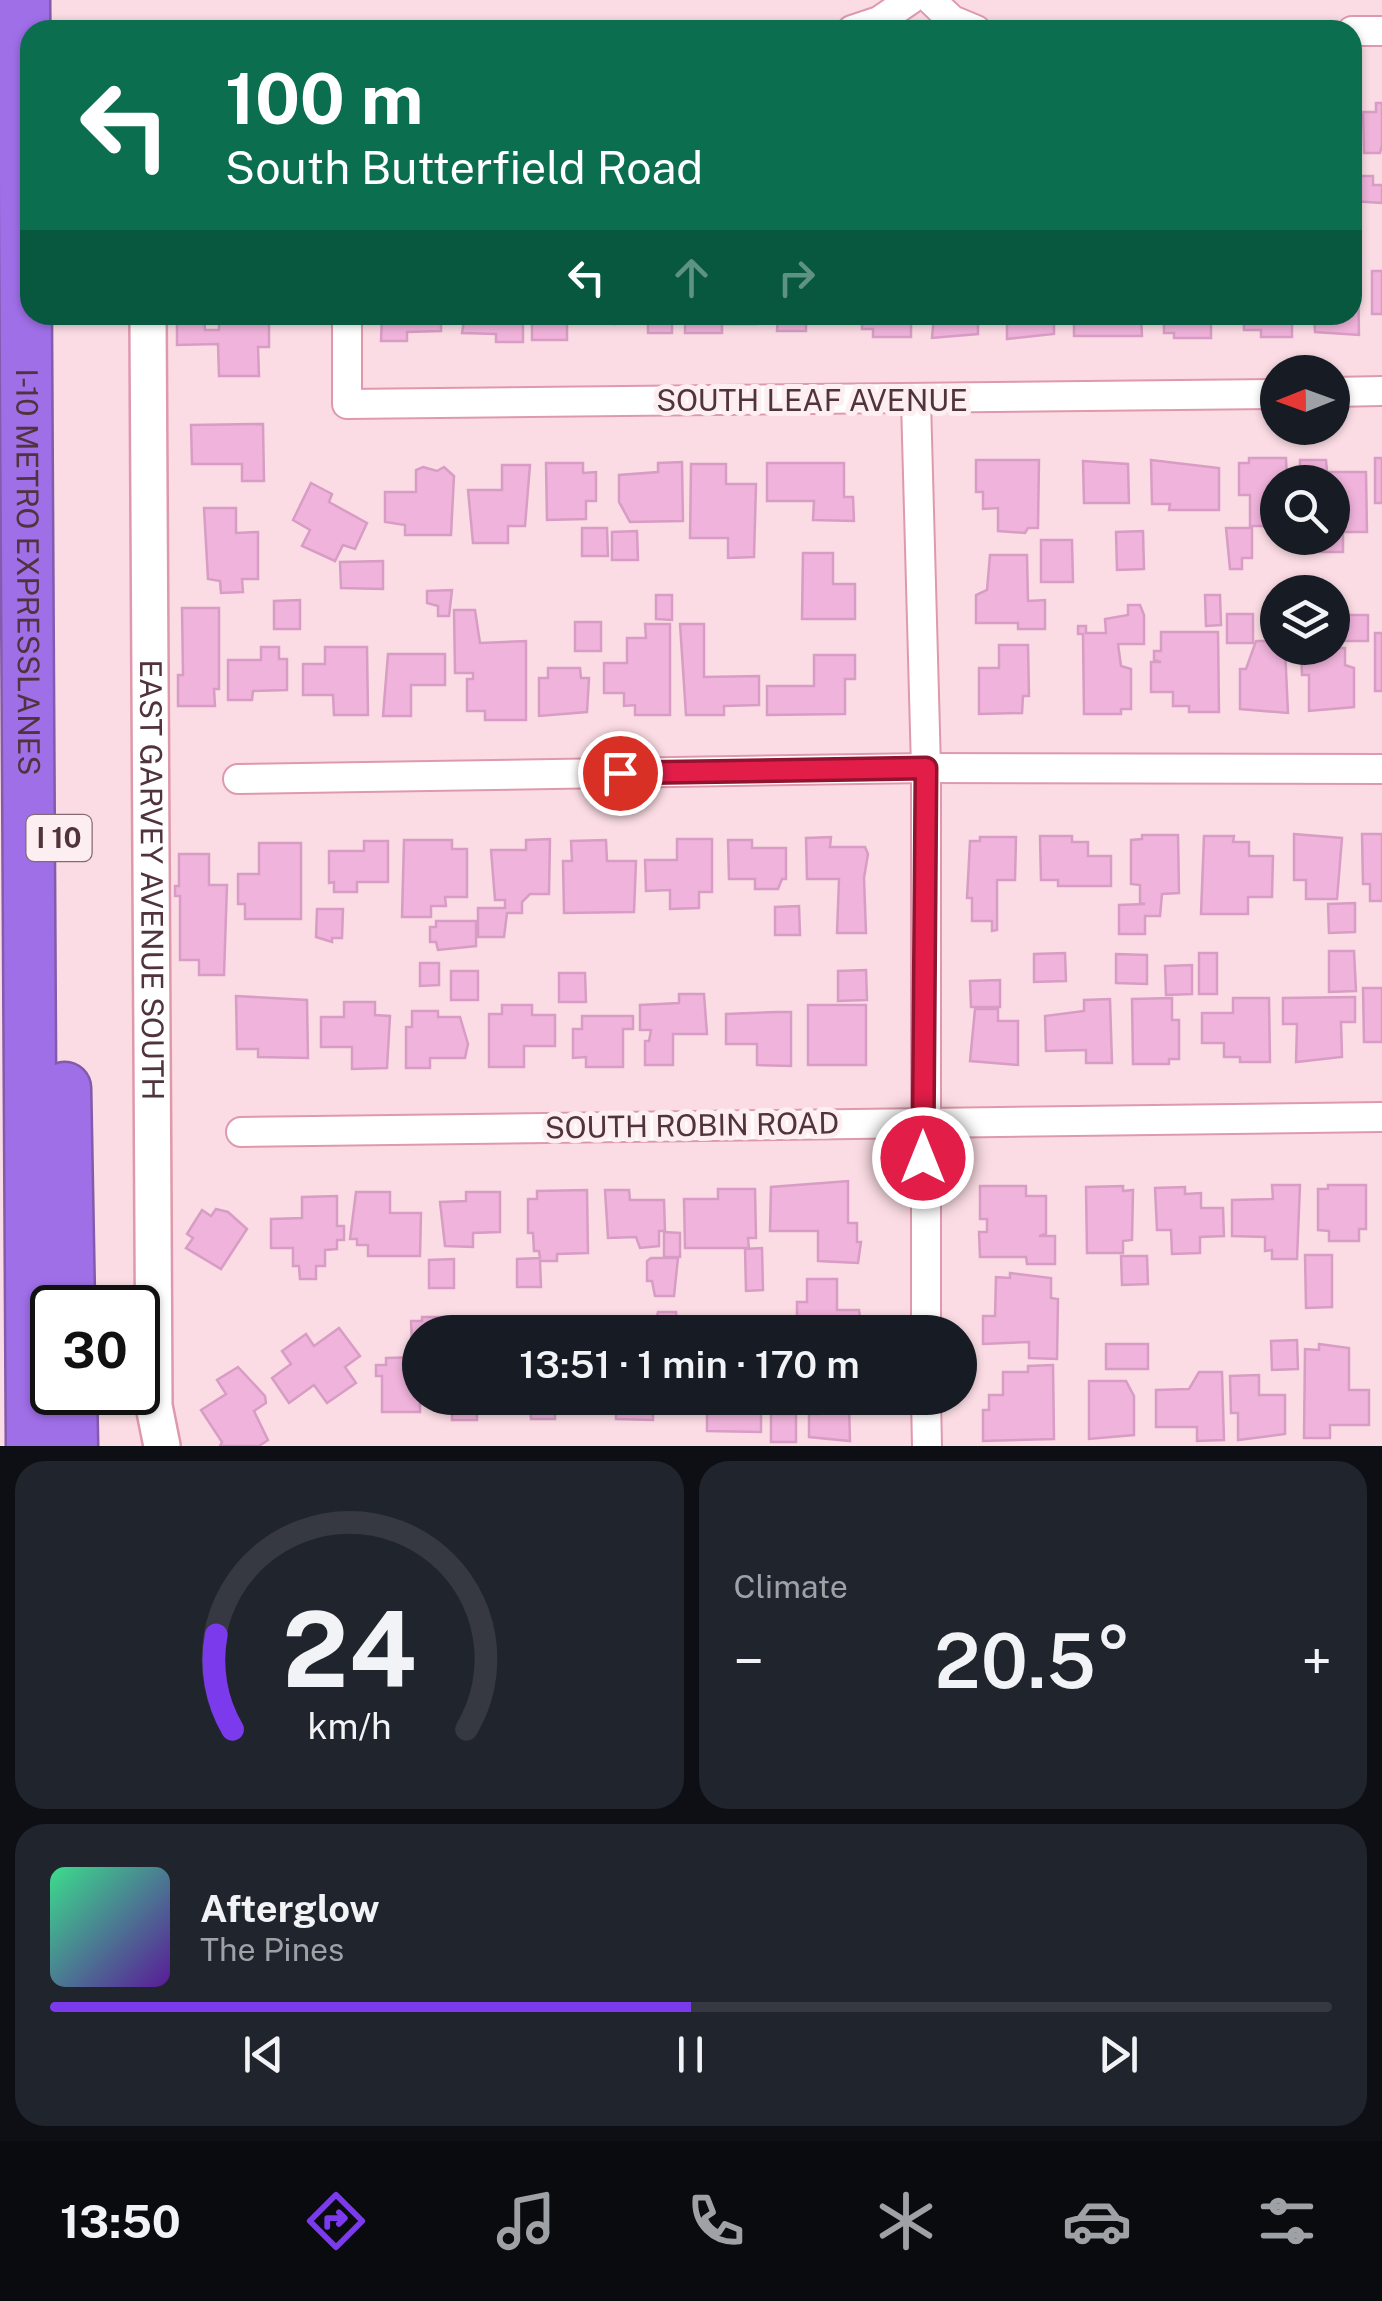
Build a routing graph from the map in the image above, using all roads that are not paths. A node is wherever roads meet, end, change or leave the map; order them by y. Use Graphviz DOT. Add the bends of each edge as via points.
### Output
graph roads {
  1 [pos="910,0"];
  2 [pos="931,0"];
  3 [pos="881,20"];
  4 [pos="952,20"];
  5 [pos="26,325"];
  6 [pos="49,325"];
  7 [pos="148,325"];
  8 [pos="347,325"];
  9 [pos="1350,392"];
  10 [pos="1382,392"];
  11 [pos="1260,394"];
  12 [pos="916,401"];
  13 [pos="926,768"];
  14 [pos="1382,768"];
  15 [pos="238,779"];
  16 [pos="1382,1117"];
  17 [pos="923,1123"];
  18 [pos="241,1132"];
  19 [pos="69,1285"];
  20 [pos="926,1315"];
  21 [pos="71,1415"];
  22 [pos="926,1415"];
  23 [pos="32,1446"];
  24 [pos="72,1446"];
  25 [pos="162,1446"];
  26 [pos="927,1446"];
  1 -- 3 [label="street"];
  2 -- 4 [label="street"];
  5 -- 23 [label="highway, I-10 METRO EXPRESSLANES"];
  6 -- 19 [label="highway, I 10"];
  7 -- 25 [label="street, EAST GARVEY AVENUE SOUTH" via="154,1386"];
  8 -- 12 [label="street, SOUTH LEAF AVENUE" via="347,404"];
  9 -- 10 [label="street"];
  11 -- 12 [label="street, SOUTH LEAF AVENUE"];
  12 -- 13 [label="street"];
  13 -- 14 [label="street"];
  13 -- 15 [label="street"];
  13 -- 17 [label="street"];
  16 -- 17 [label="street, SOUTH ROBIN ROAD"];
  17 -- 18 [label="street, SOUTH ROBIN ROAD"];
  17 -- 20 [label="street"];
  21 -- 24 [label="highway"];
  22 -- 26 [label="street"];
}
